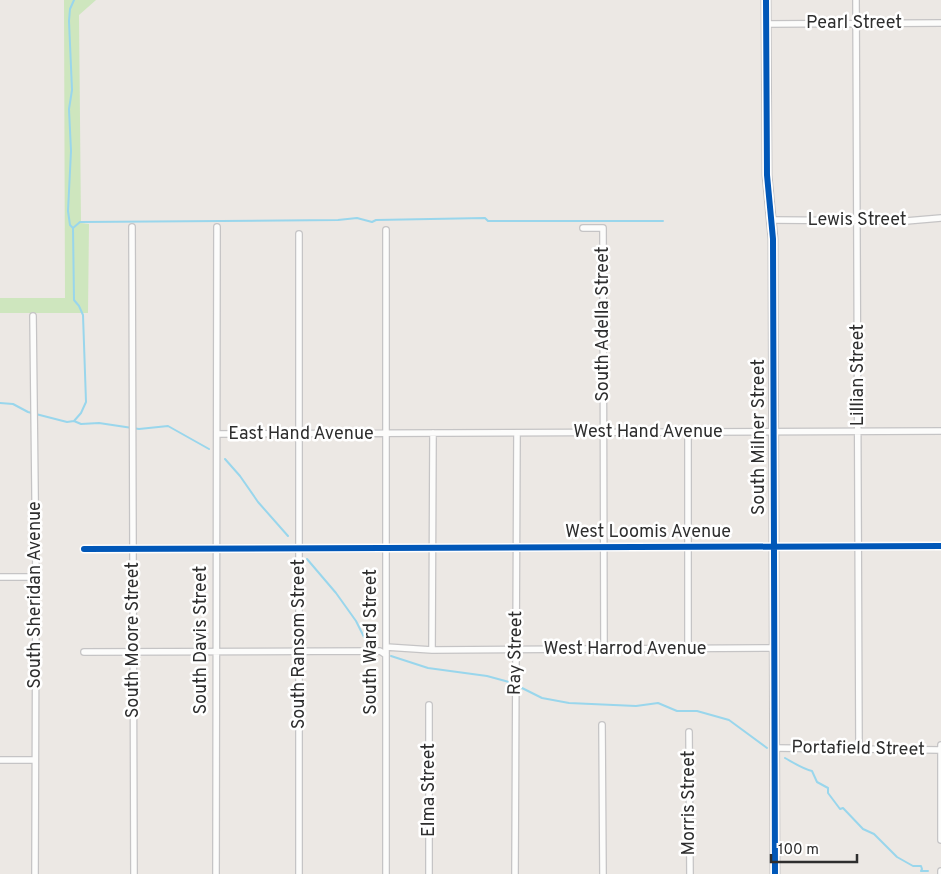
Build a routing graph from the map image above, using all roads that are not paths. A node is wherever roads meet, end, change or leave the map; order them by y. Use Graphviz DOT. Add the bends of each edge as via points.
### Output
graph roads {
  1 [pos="766,0"];
  2 [pos="856,0"];
  3 [pos="856,23"];
  4 [pos="941,23"];
  5 [pos="766,24"];
  6 [pos="941,218"];
  7 [pos="772,220"];
  8 [pos="857,220"];
  9 [pos="132,227"];
  10 [pos="217,227"];
  11 [pos="583,228"];
  12 [pos="386,230"];
  13 [pos="299,234"];
  14 [pos="33,316"];
  15 [pos="774,431"];
  16 [pos="858,431"];
  17 [pos="941,431"];
  18 [pos="604,432"];
  19 [pos="688,432"];
  20 [pos="386,433"];
  21 [pos="433,433"];
  22 [pos="517,433"];
  23 [pos="217,434"];
  24 [pos="299,434"];
  25 [pos="774,546"];
  26 [pos="858,546"];
  27 [pos="941,546"];
  28 [pos="604,547"];
  29 [pos="688,547"];
  30 [pos="216,548"];
  31 [pos="386,548"];
  32 [pos="432,548"];
  33 [pos="517,548"];
  34 [pos="84,549"];
  35 [pos="133,549"];
  36 [pos="299,549"];
  37 [pos="0,577"];
  38 [pos="36,577"];
  39 [pos="386,647"];
  40 [pos="774,648"];
  41 [pos="517,649"];
  42 [pos="604,649"];
  43 [pos="688,649"];
  44 [pos="432,650"];
  45 [pos="84,652"];
  46 [pos="134,652"];
  47 [pos="216,652"];
  48 [pos="299,652"];
  49 [pos="386,655"];
  50 [pos="429,705"];
  51 [pos="602,725"];
  52 [pos="689,732"];
  53 [pos="941,745"];
  54 [pos="775,748"];
  55 [pos="859,749"];
  56 [pos="941,750"];
  57 [pos="0,760"];
  58 [pos="35,760"];
  59 [pos="941,840"];
  60 [pos="35,874"];
  61 [pos="134,874"];
  62 [pos="216,874"];
  63 [pos="299,874"];
  64 [pos="386,874"];
  65 [pos="429,874"];
  66 [pos="515,874"];
  67 [pos="603,874"];
  68 [pos="690,874"];
  69 [pos="775,874"];
  1 -- 5 [label="street, South Milner Street"];
  2 -- 3 [label="street, Lillian Street"];
  3 -- 4 [label="street, Pearl Street"];
  3 -- 5 [label="street, Pearl Street"];
  3 -- 8 [label="street, Lillian Street"];
  5 -- 7 [label="street, South Milner Street" via="767,175"];
  6 -- 8 [label="street, Lewis Street"];
  7 -- 8 [label="street, Lewis Street"];
  7 -- 15 [label="street, South Milner Street"];
  8 -- 16 [label="street, Lillian Street"];
  9 -- 35 [label="street, South Moore Street"];
  10 -- 23 [label="street, South Davis Street"];
  11 -- 18 [label="street, South Adella Street" via="603,228"];
  12 -- 20 [label="street, South Ward Street"];
  13 -- 24 [label="street, South Ransom Street"];
  14 -- 38 [label="street, South Sheridan Avenue"];
  15 -- 16 [label="street, West Hand Avenue"];
  15 -- 19 [label="street, West Hand Avenue"];
  15 -- 25 [label="street, South Milner Street"];
  16 -- 17 [label="street, West Hand Avenue"];
  16 -- 26 [label="street, Lillian Street"];
  18 -- 19 [label="street, West Hand Avenue"];
  18 -- 22 [label="street, West Hand Avenue"];
  18 -- 28 [label="street, South Adella Street"];
  19 -- 29 [label="street"];
  20 -- 21 [label="street, West Hand Avenue"];
  20 -- 24 [label="street, East Hand Avenue"];
  20 -- 31 [label="street, South Ward Street"];
  21 -- 22 [label="street, West Hand Avenue"];
  21 -- 32 [label="street"];
  22 -- 33 [label="street, Ray Street"];
  23 -- 24 [label="street, East Hand Avenue"];
  23 -- 30 [label="street, South Davis Street"];
  24 -- 36 [label="street, South Ransom Street"];
  25 -- 26 [label="street, West Loomis Avenue"];
  25 -- 29 [label="street, West Loomis Avenue"];
  25 -- 40 [label="street, South Milner Street"];
  26 -- 27 [label="street, West Loomis Avenue"];
  26 -- 55 [label="street, Lillian Street"];
  28 -- 29 [label="street, West Loomis Avenue"];
  28 -- 33 [label="street, West Loomis Avenue"];
  28 -- 42 [label="street, South Adella Street"];
  29 -- 43 [label="street"];
  30 -- 35 [label="street, West Loomis Avenue"];
  30 -- 36 [label="street, West Loomis Avenue"];
  30 -- 47 [label="street, South Davis Street"];
  31 -- 32 [label="street, West Loomis Avenue"];
  31 -- 36 [label="street, West Loomis Avenue"];
  31 -- 39 [label="street, South Ward Street"];
  32 -- 33 [label="street, West Loomis Avenue"];
  32 -- 44 [label="street"];
  33 -- 41 [label="street, Ray Street"];
  34 -- 35 [label="street, West Loomis Avenue"];
  35 -- 46 [label="street, South Moore Street"];
  36 -- 48 [label="street, South Ransom Street"];
  37 -- 38 [label="street"];
  38 -- 58 [label="street, South Sheridan Avenue"];
  39 -- 44 [label="street, West Harrod Avenue"];
  39 -- 49 [label="street, South Ward Street"];
  40 -- 43 [label="street, West Harrod Avenue"];
  40 -- 54 [label="street, South Milner Street"];
  41 -- 42 [label="street, West Harrod Avenue"];
  41 -- 44 [label="street, West Harrod Avenue"];
  41 -- 66 [label="street, Ray Street"];
  42 -- 43 [label="street, West Harrod Avenue"];
  45 -- 46 [label="street"];
  46 -- 47 [label="street"];
  46 -- 61 [label="street, South Moore Street"];
  47 -- 48 [label="street"];
  47 -- 62 [label="street, South Davis Street"];
  48 -- 49 [label="street" via="380,651"];
  48 -- 63 [label="street, South Ransom Street"];
  49 -- 64 [label="street, South Ward Street"];
  50 -- 65 [label="street, Elma Street"];
  51 -- 67 [label="street"];
  52 -- 68 [label="street, Morris Street"];
  53 -- 56 [label="street"];
  54 -- 55 [label="street, Portafield Street"];
  54 -- 69 [label="street, South Milner Street"];
  55 -- 56 [label="street, Portafield Street"];
  56 -- 59 [label="street"];
  57 -- 58 [label="street"];
  58 -- 60 [label="street, South Sheridan Avenue"];
}
